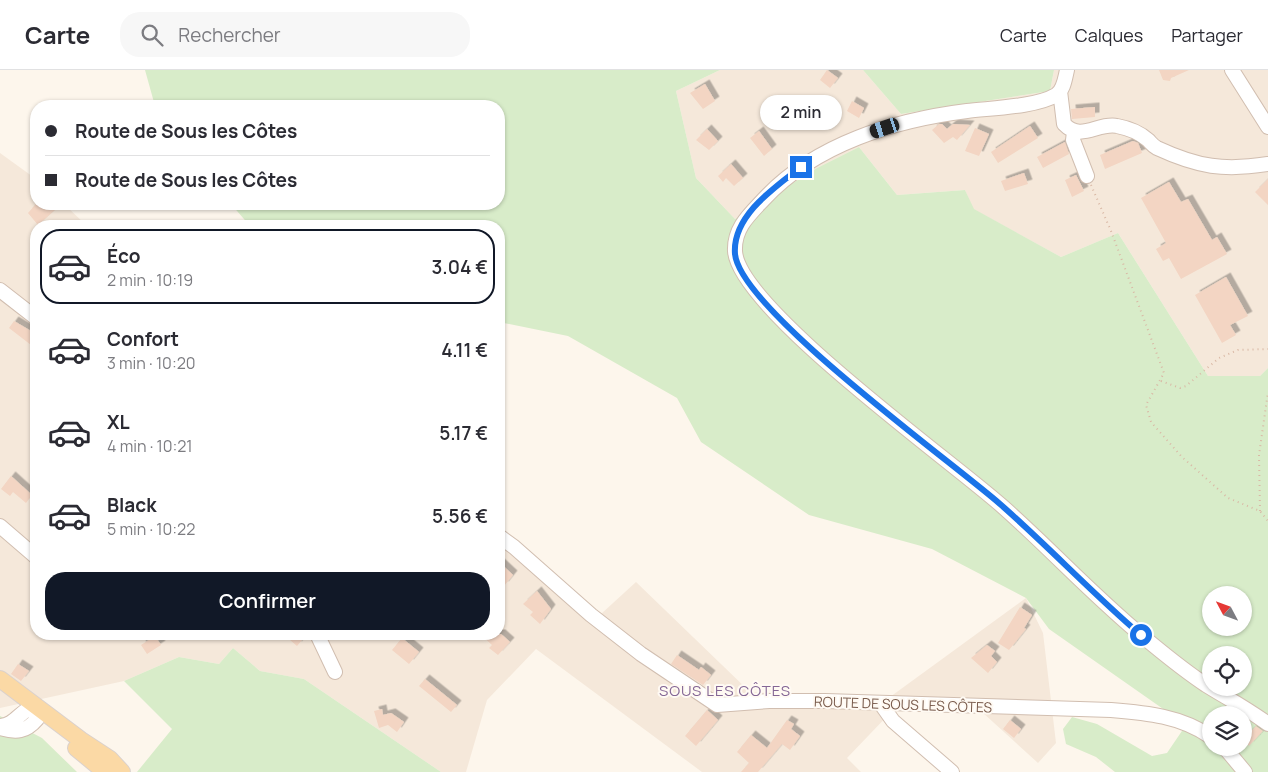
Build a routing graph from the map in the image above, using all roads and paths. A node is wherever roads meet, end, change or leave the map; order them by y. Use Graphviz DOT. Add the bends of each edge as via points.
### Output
graph roads {
  1 [pos="1067,70"];
  2 [pos="1232,70"];
  3 [pos="1060,92"];
  4 [pos="1268,126"];
  5 [pos="1074,132"];
  6 [pos="1268,164"];
  7 [pos="1087,176"];
  8 [pos="0,290"];
  9 [pos="30,313"];
  10 [pos="1268,349"];
  11 [pos="1161,381"];
  12 [pos="1268,394"];
  13 [pos="1260,511"];
  14 [pos="1268,521"];
  15 [pos="0,526"];
  16 [pos="505,540"];
  17 [pos="30,552"];
  18 [pos="320,640"];
  19 [pos="335,672"];
  20 [pos="0,678"];
  21 [pos="0,690"];
  22 [pos="882,704"];
  23 [pos="33,712"];
  24 [pos="1268,724"];
  25 [pos="0,727"];
  26 [pos="1202,732"];
  27 [pos="1232,756"];
  28 [pos="105,772"];
  29 [pos="122,772"];
  30 [pos="952,772"];
  31 [pos="1245,772"];
  1 -- 3 [label="street"];
  2 -- 4 [label="street"];
  3 -- 5 [label="street" via="1064,124"];
  3 -- 24 [label="street" via="1016,106 934,115 901,123 819,156 775,187 746,218 738,231 735,256 757,293 820,355 1000,504 1153,645"];
  5 -- 6 [label="street" via="1115,125 1140,135 1154,147 1204,165 1233,168"];
  5 -- 7 [label="street" via="1073,140"];
  7 -- 11 [label="path" via="1111,230 1164,373"];
  8 -- 9 [label="street"];
  10 -- 11 [label="path" via="1238,350 1219,358 1180,388"];
  11 -- 13 [label="path" via="1146,405 1150,422 1182,457 1228,498"];
  12 -- 13 [label="path" via="1259,455"];
  13 -- 14 [label="path"];
  15 -- 17 [label="street"];
  16 -- 22 [label="street, ROUTE DE SOUS LES CÔTES" via="591,616 717,705 770,701"];
  18 -- 19 [label="street"];
  20 -- 23 [label="main road"];
  21 -- 23 [label="main road"];
  22 -- 26 [label="street, ROUTE DE SOUS LES CÔTES" via="1151,713 1178,720"];
  22 -- 30 [label="street" via="893,721"];
  23 -- 25 [label="street"];
  23 -- 28 [label="main road"];
  23 -- 29 [label="main road" via="110,759"];
  27 -- 31 [label="street"];
}
